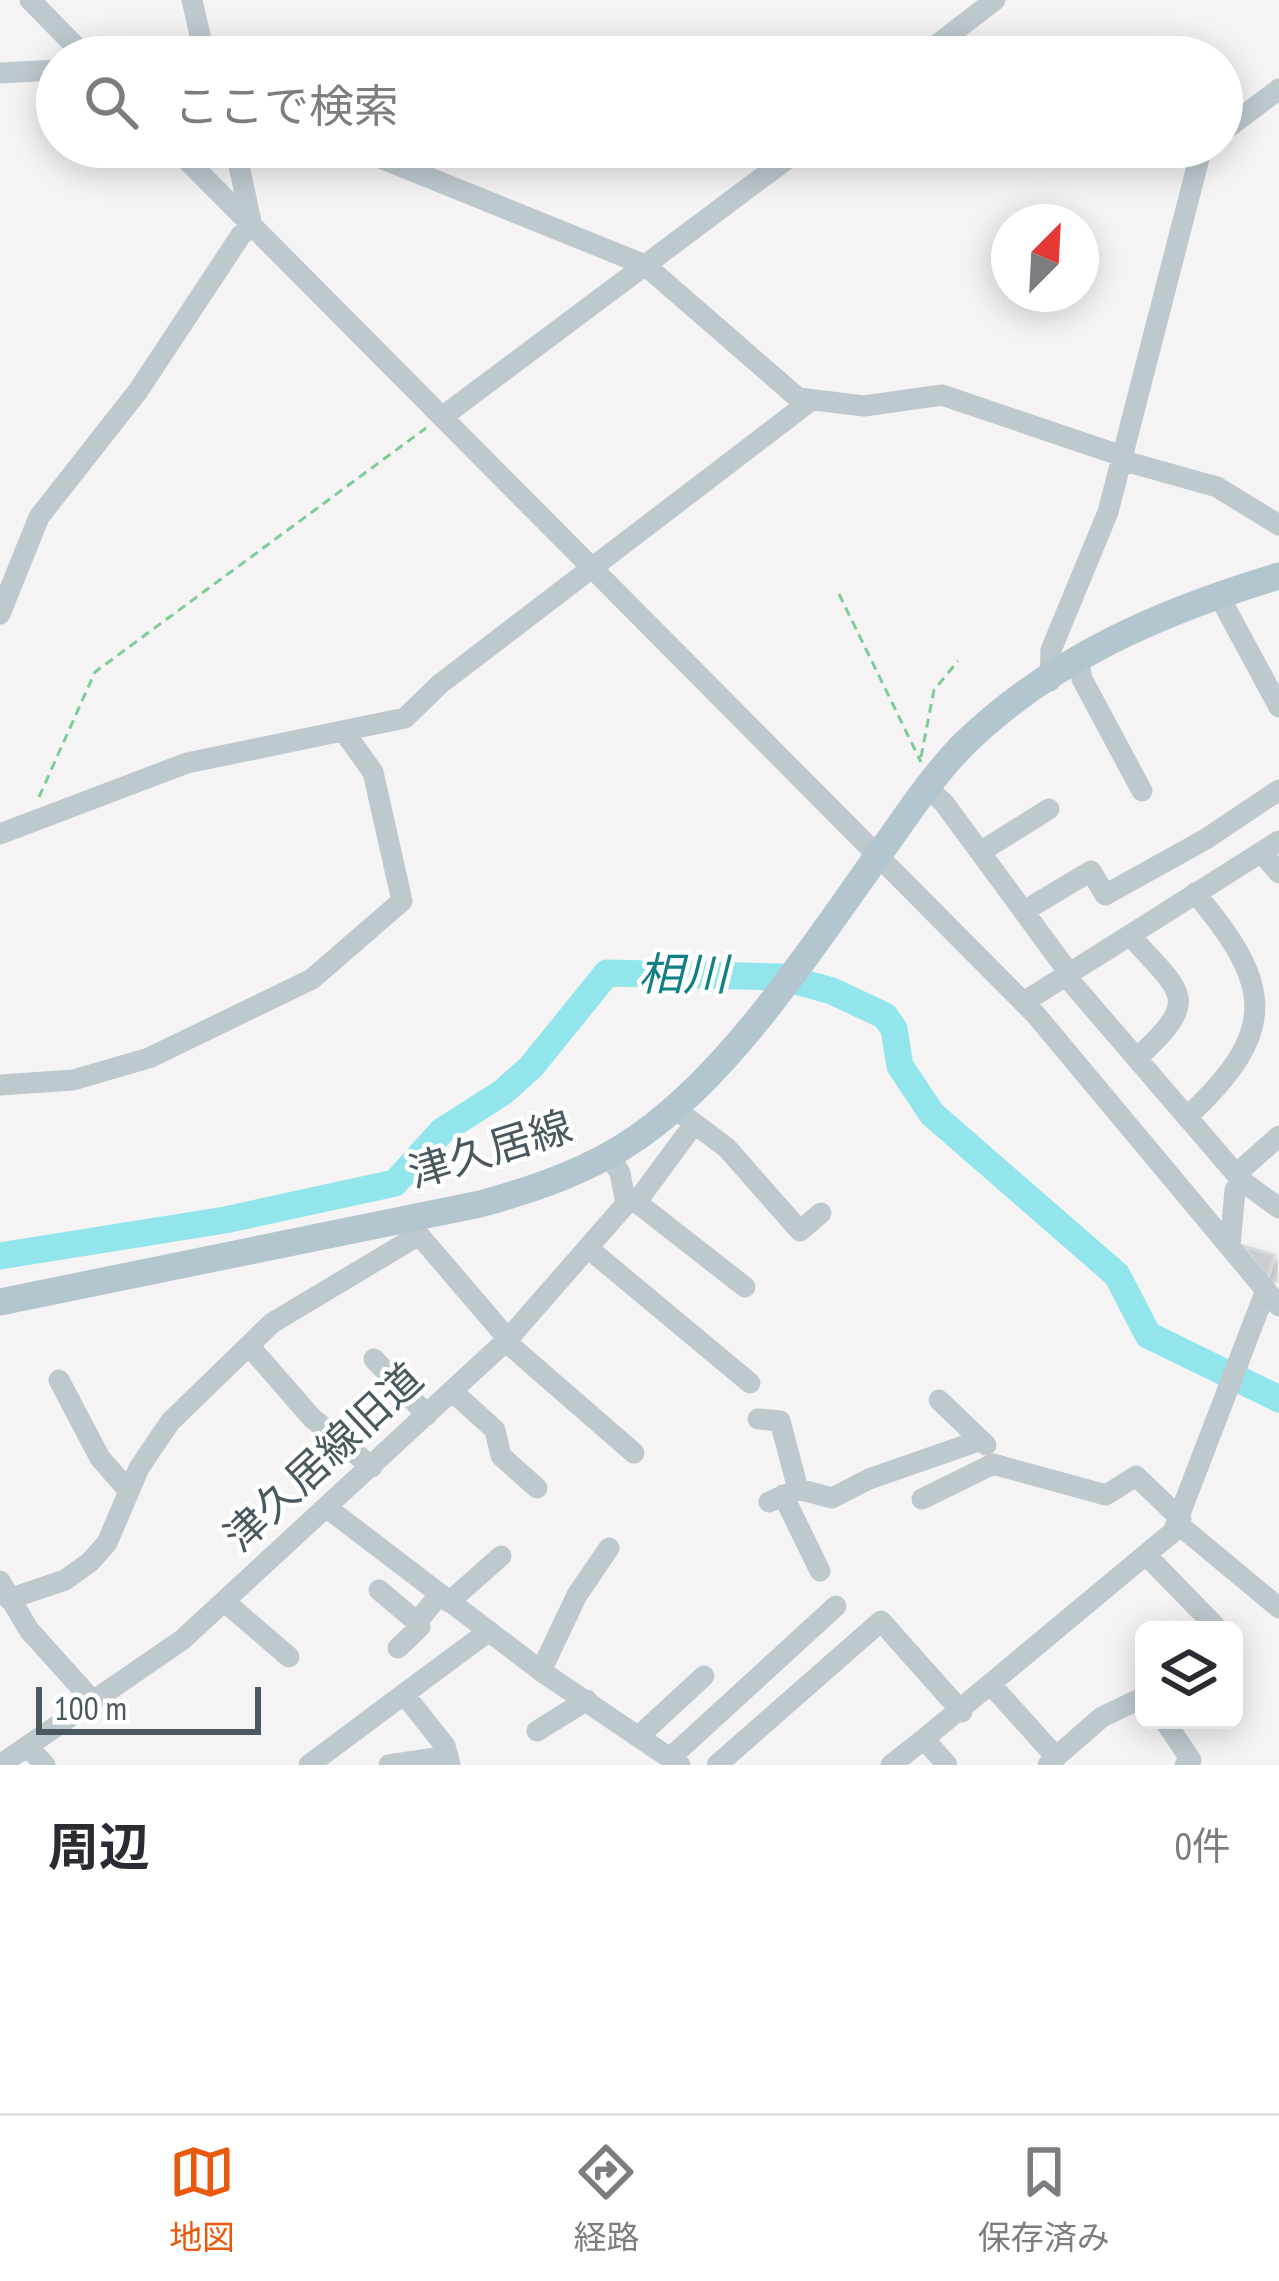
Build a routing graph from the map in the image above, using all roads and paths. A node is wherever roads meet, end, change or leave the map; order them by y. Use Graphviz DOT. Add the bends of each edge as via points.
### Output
graph roads {
  1 [pos="30,0"];
  2 [pos="192,0"];
  3 [pos="995,0"];
  4 [pos="65,36"];
  5 [pos="200,36"];
  6 [pos="948,36"];
  7 [pos="36,71"];
  8 [pos="0,73"];
  9 [pos="1279,89"];
  10 [pos="1243,116"];
  11 [pos="195,168"];
  12 [pos="240,168"];
  13 [pos="404,168"];
  14 [pos="775,168"];
  15 [pos="1197,168"];
  16 [pos="252,226"];
  17 [pos="645,265"];
  18 [pos="809,402"];
  19 [pos="442,416"];
  20 [pos="1122,458"];
  21 [pos="1279,525"];
  22 [pos="591,568"];
  23 [pos="1279,576"];
  24 [pos="838,594"];
  25 [pos="1218,594"];
  26 [pos="0,614"];
  27 [pos="1078,658"];
  28 [pos="958,661"];
  29 [pos="1050,681"];
  30 [pos="1279,707"];
  31 [pos="344,732"];
  32 [pos="921,758"];
  33 [pos="926,788"];
  34 [pos="1279,790"];
  35 [pos="1142,791"];
  36 [pos="1049,809"];
  37 [pos="27,824"];
  38 [pos="0,834"];
  39 [pos="1270,847"];
  40 [pos="980,852"];
  41 [pos="878,856"];
  42 [pos="1279,873"];
  43 [pos="1195,893"];
  44 [pos="1024,911"];
  45 [pos="1130,935"];
  46 [pos="1067,974"];
  47 [pos="1024,1002"];
  48 [pos="1137,1058"];
  49 [pos="0,1085"];
  50 [pos="1188,1116"];
  51 [pos="680,1122"];
  52 [pos="1279,1136"];
  53 [pos="609,1155"];
  54 [pos="1239,1177"];
  55 [pos="632,1197"];
  56 [pos="1279,1208"];
  57 [pos="821,1213"];
  58 [pos="417,1226"];
  59 [pos="1230,1246"];
  60 [pos="589,1249"];
  61 [pos="746,1288"];
  62 [pos="0,1302"];
  63 [pos="1267,1302"];
  64 [pos="506,1340"];
  65 [pos="250,1347"];
  66 [pos="374,1359"];
  67 [pos="59,1380"];
  68 [pos="750,1383"];
  69 [pos="452,1391"];
  70 [pos="939,1400"];
  71 [pos="427,1415"];
  72 [pos="758,1419"];
  73 [pos="982,1440"];
  74 [pos="634,1453"];
  75 [pos="371,1467"];
  76 [pos="1004,1467"];
  77 [pos="537,1489"];
  78 [pos="128,1490"];
  79 [pos="784,1495"];
  80 [pos="922,1499"];
  81 [pos="326,1507"];
  82 [pos="1179,1521"];
  83 [pos="609,1548"];
  84 [pos="501,1556"];
  85 [pos="1148,1557"];
  86 [pos="820,1571"];
  87 [pos="4,1590"];
  88 [pos="379,1590"];
  89 [pos="445,1598"];
  90 [pos="224,1601"];
  91 [pos="836,1606"];
  92 [pos="1279,1608"];
  93 [pos="1210,1621"];
  94 [pos="417,1622"];
  95 [pos="489,1630"];
  96 [pos="398,1648"];
  97 [pos="289,1657"];
  98 [pos="541,1671"];
  99 [pos="704,1676"];
  100 [pos="993,1687"];
  101 [pos="404,1694"];
  102 [pos="92,1700"];
  103 [pos="587,1700"];
  104 [pos="1135,1701"];
  105 [pos="962,1712"];
  106 [pos="1169,1729"];
  107 [pos="537,1731"];
  108 [pos="639,1736"];
  109 [pos="924,1739"];
  110 [pos="27,1746"];
  111 [pos="449,1760"];
  112 [pos="675,1761"];
  113 [pos="1052,1761"];
  114 [pos="1190,1763"];
  115 [pos="0,1765"];
  116 [pos="45,1765"];
  117 [pos="309,1765"];
  118 [pos="389,1765"];
  119 [pos="717,1765"];
  120 [pos="891,1765"];
  121 [pos="947,1765"];
  1 -- 4 [label="street"];
  2 -- 5 [label="street"];
  3 -- 6 [label="street"];
  7 -- 8 [label="street"];
  9 -- 10 [label="street"];
  11 -- 16 [label="street"];
  12 -- 16 [label="street"];
  13 -- 17 [label="street"];
  14 -- 17 [label="street"];
  15 -- 20 [label="street"];
  16 -- 19 [label="street"];
  16 -- 26 [label="street" via="44,509"];
  17 -- 18 [label="street" via="786,392"];
  17 -- 19 [label="street"];
  18 -- 20 [label="street" via="864,406 942,395"];
  18 -- 22 [label="street"];
  19 -- 22 [label="street"];
  19 -- 37 [label="path" via="95,672"];
  20 -- 21 [label="street" via="1216,487"];
  20 -- 29 [label="street" via="1051,650"];
  22 -- 31 [label="street" via="440,684 417,711"];
  22 -- 41 [label="street"];
  23 -- 25 [label="main road, 津久居線"];
  24 -- 32 [label="path"];
  25 -- 27 [label="main road, 津久居線"];
  25 -- 30 [label="street"];
  27 -- 29 [label="main road, 津久居線"];
  27 -- 35 [label="street"];
  28 -- 32 [label="path" via="934,690"];
  29 -- 33 [label="main road, 津久居線" via="985,725"];
  31 -- 37 [label="street" via="187,764"];
  31 -- 49 [label="street" via="373,772 402,901 312,979 171,1048 73,1080"];
  32 -- 33 [label="path"];
  33 -- 40 [label="street"];
  33 -- 41 [label="main road, 津久居線"];
  34 -- 44 [label="street" via="1106,895 1091,872"];
  36 -- 40 [label="street"];
  37 -- 38 [label="street"];
  39 -- 42 [label="street"];
  39 -- 43 [label="street"];
  40 -- 44 [label="street"];
  41 -- 47 [label="street"];
  41 -- 51 [label="main road, 津久居線"];
  43 -- 45 [label="street"];
  43 -- 50 [label="street" via="1245,957 1256,1016 1239,1065"];
  44 -- 46 [label="street"];
  45 -- 46 [label="street"];
  45 -- 48 [label="street" via="1180,1004 1172,1027"];
  46 -- 47 [label="street"];
  46 -- 48 [label="street"];
  47 -- 59 [label="street"];
  48 -- 50 [label="street"];
  50 -- 54 [label="street"];
  51 -- 53 [label="main road, 津久居線"];
  51 -- 55 [label="street, 津久居線旧道"];
  51 -- 57 [label="street" via="727,1148 800,1231"];
  52 -- 54 [label="street"];
  53 -- 55 [label="street"];
  53 -- 58 [label="main road, 津久居線" via="532,1190"];
  54 -- 56 [label="street"];
  54 -- 59 [label="street"];
  55 -- 60 [label="street, 津久居線旧道"];
  55 -- 61 [label="street"];
  58 -- 62 [label="main road, 津久居線"];
  58 -- 64 [label="street"];
  58 -- 65 [label="street" via="299,1304"];
  59 -- 63 [label="street"];
  60 -- 64 [label="street, 津久居線旧道"];
  60 -- 68 [label="street"];
  63 -- 82 [label="street"];
  64 -- 69 [label="street, 津久居線旧道"];
  64 -- 74 [label="street"];
  65 -- 75 [label="street" via="312,1418"];
  65 -- 78 [label="street" via="170,1422"];
  66 -- 71 [label="street"];
  67 -- 78 [label="street" via="100,1458"];
  69 -- 71 [label="street, 津久居線旧道"];
  69 -- 77 [label="street" via="495,1430 501,1456"];
  70 -- 73 [label="street"];
  71 -- 75 [label="street, 津久居線旧道"];
  72 -- 79 [label="street" via="780,1421"];
  73 -- 76 [label="street"];
  73 -- 79 [label="street" via="832,1498"];
  75 -- 81 [label="street, 津久居線旧道"];
  76 -- 80 [label="street" via="993,1464"];
  76 -- 82 [label="street" via="1106,1495 1136,1475"];
  78 -- 87 [label="street" via="107,1544 90,1562 65,1580"];
  79 -- 86 [label="street"];
  81 -- 89 [label="street"];
  81 -- 90 [label="street, 津久居線旧道"];
  82 -- 85 [label="street"];
  82 -- 92 [label="street"];
  83 -- 98 [label="street"];
  84 -- 89 [label="street"];
  85 -- 93 [label="street"];
  85 -- 100 [label="street"];
  87 -- 102 [label="street"];
  88 -- 94 [label="street"];
  89 -- 94 [label="street"];
  89 -- 95 [label="street"];
  90 -- 97 [label="street"];
  90 -- 102 [label="street, 津久居線旧道"];
  91 -- 112 [label="street"];
  94 -- 96 [label="street"];
  95 -- 98 [label="street"];
  95 -- 101 [label="street"];
  98 -- 103 [label="street"];
  99 -- 108 [label="street"];
  100 -- 105 [label="street"];
  100 -- 113 [label="street"];
  101 -- 111 [label="street"];
  101 -- 117 [label="street"];
  102 -- 110 [label="street, 津久居線旧道"];
  103 -- 107 [label="street"];
  103 -- 108 [label="street"];
  104 -- 113 [label="street" via="1102,1717"];
  105 -- 109 [label="street"];
  105 -- 119 [label="street" via="881,1622"];
  106 -- 114 [label="street"];
  108 -- 112 [label="street"];
  109 -- 120 [label="street"];
  109 -- 121 [label="street"];
  110 -- 115 [label="street, 津久居線旧道"];
  110 -- 116 [label="street"];
  111 -- 118 [label="street"];
}
